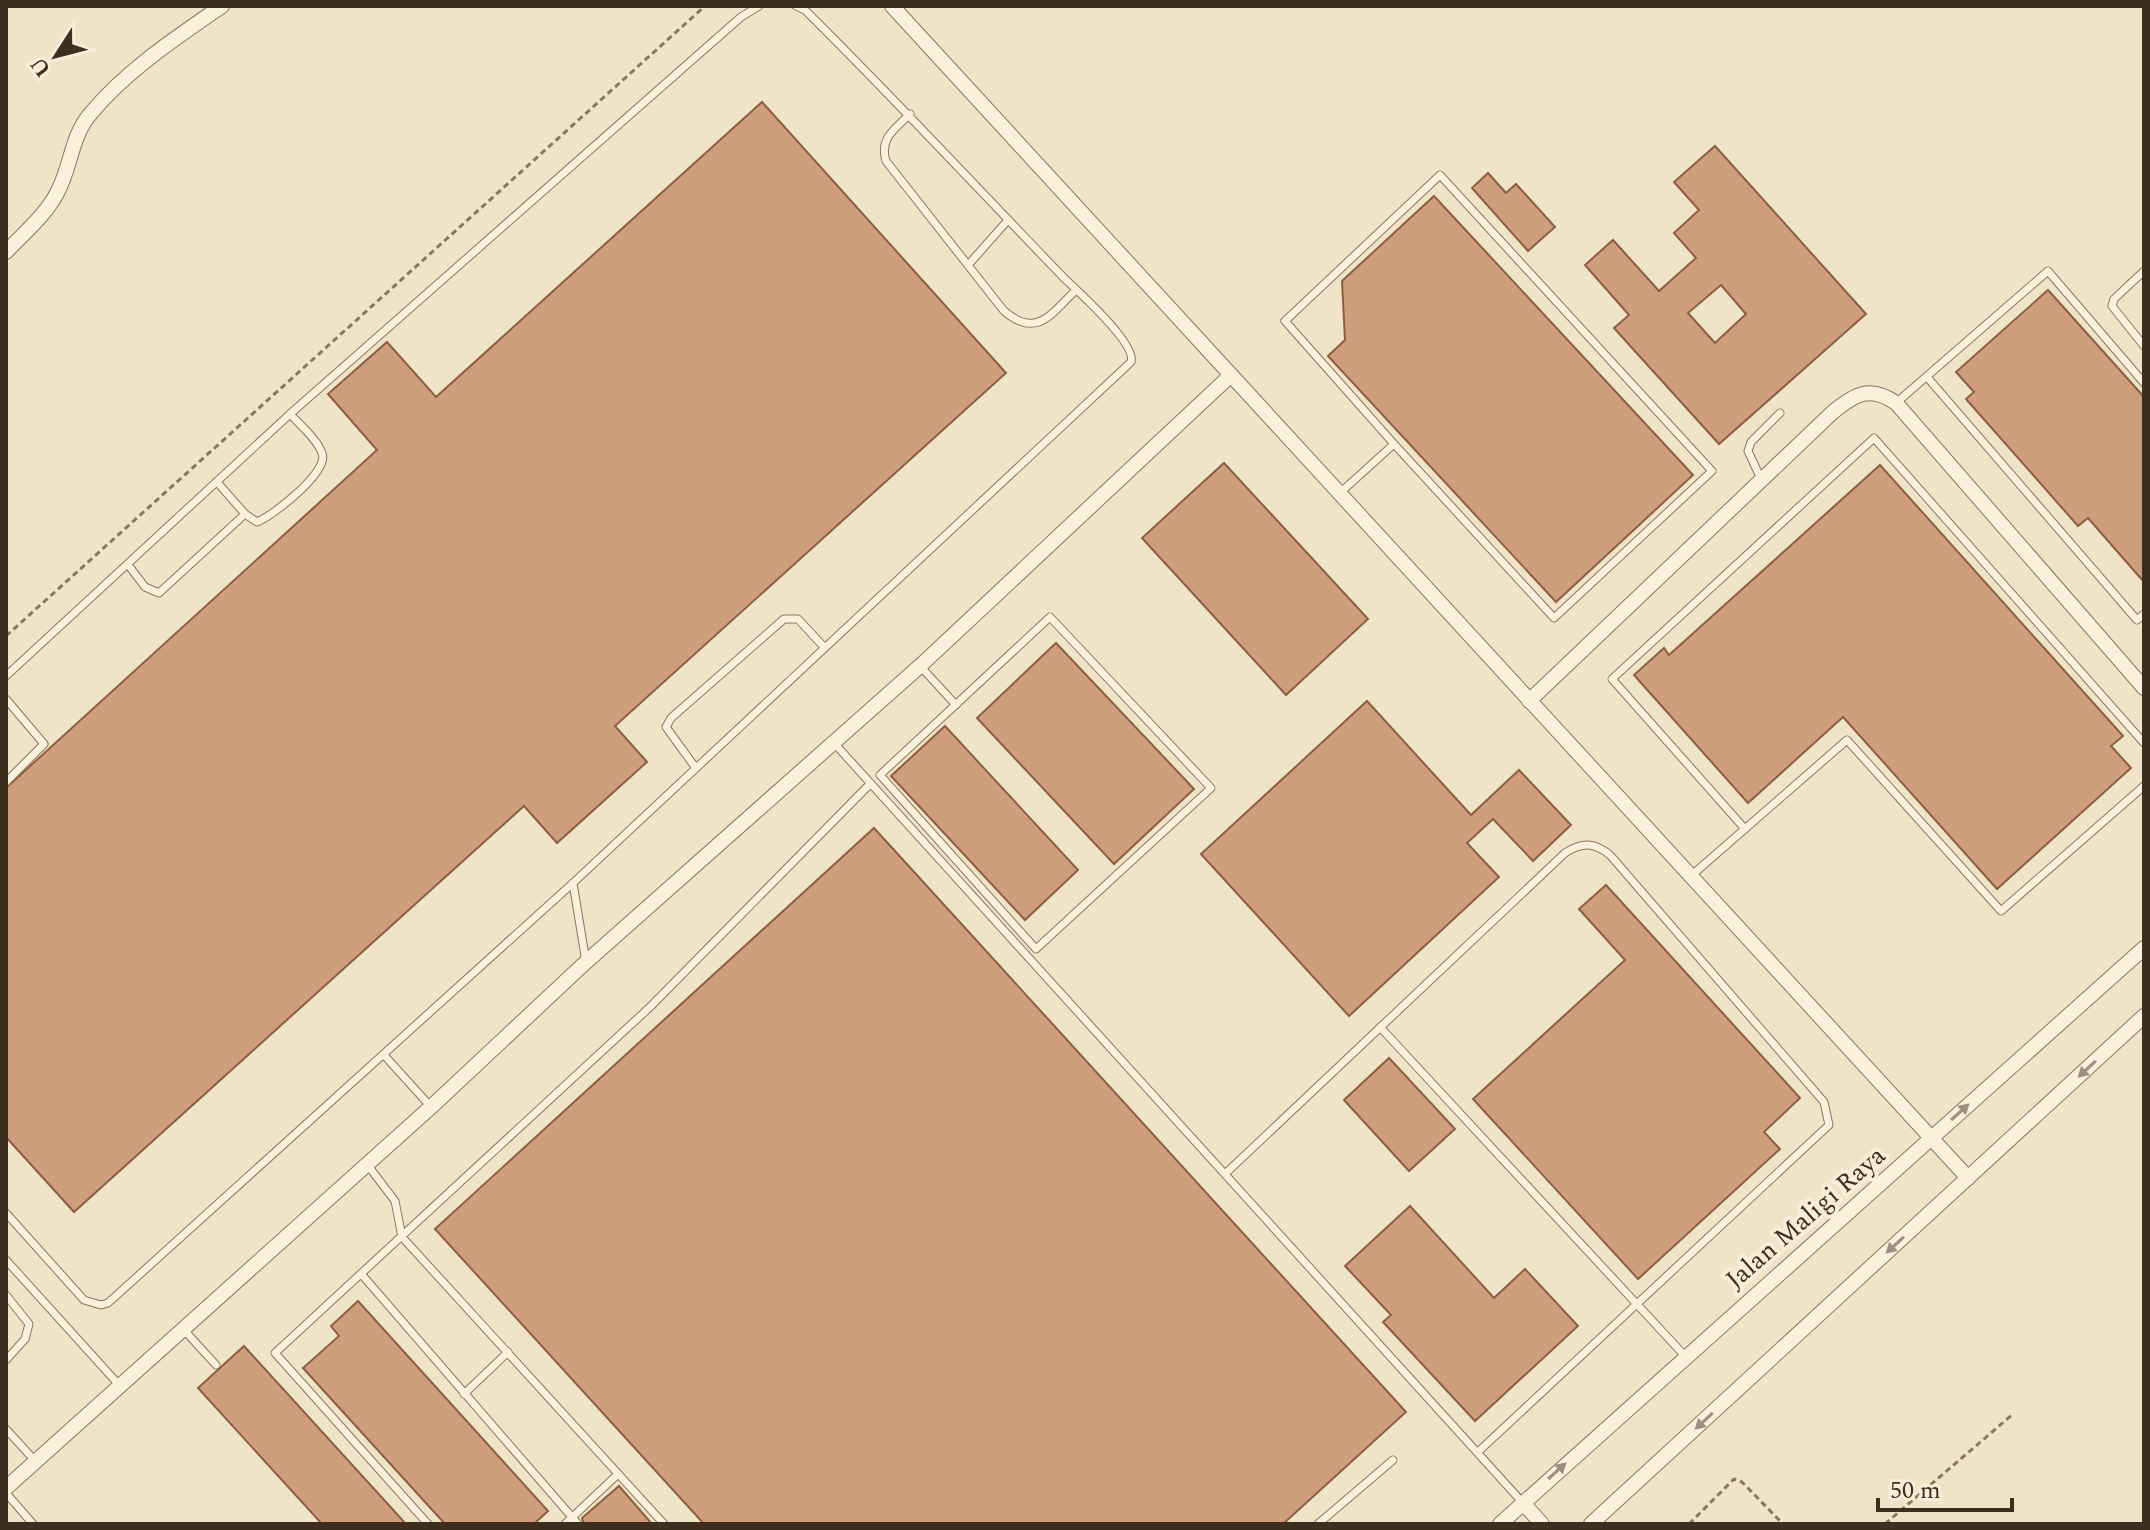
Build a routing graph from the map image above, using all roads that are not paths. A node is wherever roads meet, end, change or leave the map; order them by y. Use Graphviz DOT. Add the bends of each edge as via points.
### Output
graph roads {
  1 [pos="222,6"];
  2 [pos="759,6"];
  3 [pos="796,6"];
  4 [pos="892,6"];
  5 [pos="910,114"];
  6 [pos="1008,220"];
  7 [pos="6,252"];
  8 [pos="969,264"];
  9 [pos="2144,271"];
  10 [pos="1076,290"];
  11 [pos="2144,346"];
  12 [pos="1231,375"];
  13 [pos="1927,377"];
  14 [pos="2144,383"];
  15 [pos="1896,403"];
  16 [pos="1780,413"];
  17 [pos="290,414"];
  18 [pos="1394,444"];
  19 [pos="1761,479"];
  20 [pos="217,482"];
  21 [pos="1341,492"];
  22 [pos="245,514"];
  23 [pos="129,566"];
  24 [pos="2144,614"];
  25 [pos="824,647"];
  26 [pos="920,666"];
  27 [pos="6,676"];
  28 [pos="2144,688"];
  29 [pos="6,699"];
  30 [pos="1529,701"];
  31 [pos="956,705"];
  32 [pos="834,743"];
  33 [pos="2144,743"];
  34 [pos="695,767"];
  35 [pos="6,782"];
  36 [pos="870,784"];
  37 [pos="2144,786"];
  38 [pos="1745,829"];
  39 [pos="1692,875"];
  40 [pos="573,883"];
  41 [pos="2144,948"];
  42 [pos="586,962"];
  43 [pos="2144,1016"];
  44 [pos="1380,1027"];
  45 [pos="384,1055"];
  46 [pos="431,1107"];
  47 [pos="1932,1137"];
  48 [pos="366,1163"];
  49 [pos="1226,1173"];
  50 [pos="1968,1178"];
  51 [pos="6,1213"];
  52 [pos="402,1237"];
  53 [pos="6,1260"];
  54 [pos="363,1276"];
  55 [pos="6,1295"];
  56 [pos="1638,1303"];
  57 [pos="184,1330"];
  58 [pos="508,1352"];
  59 [pos="1684,1355"];
  60 [pos="6,1360"];
  61 [pos="216,1365"];
  62 [pos="120,1386"];
  63 [pos="464,1394"];
  64 [pos="6,1429"];
  65 [pos="1479,1451"];
  66 [pos="1393,1460"];
  67 [pos="36,1462"];
  68 [pos="618,1474"];
  69 [pos="6,1491"];
  70 [pos="1523,1503"];
  71 [pos="575,1520"];
  72 [pos="33,1524"];
  73 [pos="428,1524"];
  74 [pos="565,1524"];
  75 [pos="664,1524"];
  76 [pos="1318,1524"];
  77 [pos="1500,1524"];
  78 [pos="1542,1524"];
  79 [pos="1591,1524"];
  1 -- 7 [label="street" via="135,71 91,112 71,145 59,190"];
  2 -- 17 [label="lane" via="563,171"];
  3 -- 5 [label="lane"];
  4 -- 12 [label="street"];
  5 -- 6 [label="lane"];
  5 -- 8 [label="lane" via="885,139 886,161"];
  6 -- 8 [label="lane"];
  6 -- 10 [label="lane"];
  8 -- 10 [label="lane" via="1018,323 1045,320"];
  9 -- 11 [label="lane" via="2112,306"];
  10 -- 25 [label="lane" via="1130,347 1131,362"];
  12 -- 21 [label="street"];
  12 -- 26 [label="street"];
  13 -- 14 [label="lane" via="2048,271"];
  13 -- 15 [label="lane"];
  13 -- 24 [label="lane" via="2137,620"];
  15 -- 19 [label="street" via="1881,393 1853,395"];
  15 -- 28 [label="street"];
  16 -- 19 [label="lane" via="1748,451"];
  17 -- 20 [label="lane"];
  17 -- 22 [label="lane" via="322,451 318,474 266,518 254,522"];
  18 -- 18 [label="lane" via="1554,618 1712,471 1440,175 1285,321"];
  18 -- 21 [label="lane"];
  19 -- 30 [label="street"];
  20 -- 22 [label="lane"];
  20 -- 23 [label="lane"];
  21 -- 30 [label="street"];
  22 -- 23 [label="lane" via="159,593 145,587"];
  23 -- 27 [label="lane"];
  25 -- 34 [label="lane"];
  25 -- 34 [label="lane" via="798,619 784,619 671,718 668,735"];
  26 -- 31 [label="lane"];
  26 -- 32 [label="street"];
  29 -- 35 [label="lane" via="44,744"];
  30 -- 39 [label="street"];
  31 -- 31 [label="lane" via="880,775 1036,949 1211,788 1050,617"];
  32 -- 36 [label="lane"];
  32 -- 42 [label="street"];
  33 -- 38 [label="lane" via="1874,438 1612,679"];
  34 -- 40 [label="lane"];
  36 -- 49 [label="lane"];
  36 -- 52 [label="lane" via="650,1007"];
  37 -- 38 [label="lane" via="2001,911 1847,740"];
  38 -- 39 [label="lane"];
  39 -- 47 [label="street"];
  40 -- 42 [label="lane"];
  40 -- 45 [label="lane"];
  47 -- 41 [label="street, Jalan Maligi Raya, one-way"];
  42 -- 46 [label="street"];
  43 -- 50 [label="street, one-way"];
  44 -- 49 [label="lane"];
  44 -- 56 [label="lane"];
  44 -- 56 [label="lane" via="1565,853 1583,844 1610,855 1824,1102 1830,1117 1826,1130"];
  45 -- 46 [label="lane"];
  45 -- 51 [label="lane" via="108,1303 84,1300"];
  46 -- 48 [label="street"];
  47 -- 50 [label="street"];
  47 -- 59 [label="street, Jalan Maligi Raya"];
  48 -- 52 [label="lane" via="395,1201"];
  48 -- 57 [label="street"];
  49 -- 65 [label="lane"];
  50 -- 79 [label="street, one-way"];
  52 -- 54 [label="lane"];
  52 -- 58 [label="lane"];
  53 -- 62 [label="lane"];
  54 -- 63 [label="lane"];
  54 -- 73 [label="lane" via="275,1353"];
  55 -- 60 [label="lane" via="29,1324 25,1339"];
  56 -- 59 [label="lane"];
  56 -- 65 [label="lane"];
  57 -- 61 [label="lane"];
  57 -- 62 [label="street"];
  58 -- 63 [label="lane"];
  58 -- 68 [label="lane"];
  70 -- 59 [label="street, Jalan Maligi Raya, one-way"];
  62 -- 67 [label="street"];
  63 -- 71 [label="lane"];
  64 -- 67 [label="lane"];
  65 -- 70 [label="lane"];
  66 -- 76 [label="lane"];
  67 -- 69 [label="street"];
  68 -- 71 [label="lane"];
  68 -- 75 [label="lane"];
  69 -- 72 [label="lane"];
  70 -- 77 [label="street, Jalan Maligi Raya"];
  70 -- 78 [label="street"];
  71 -- 74 [label="lane"];
}
